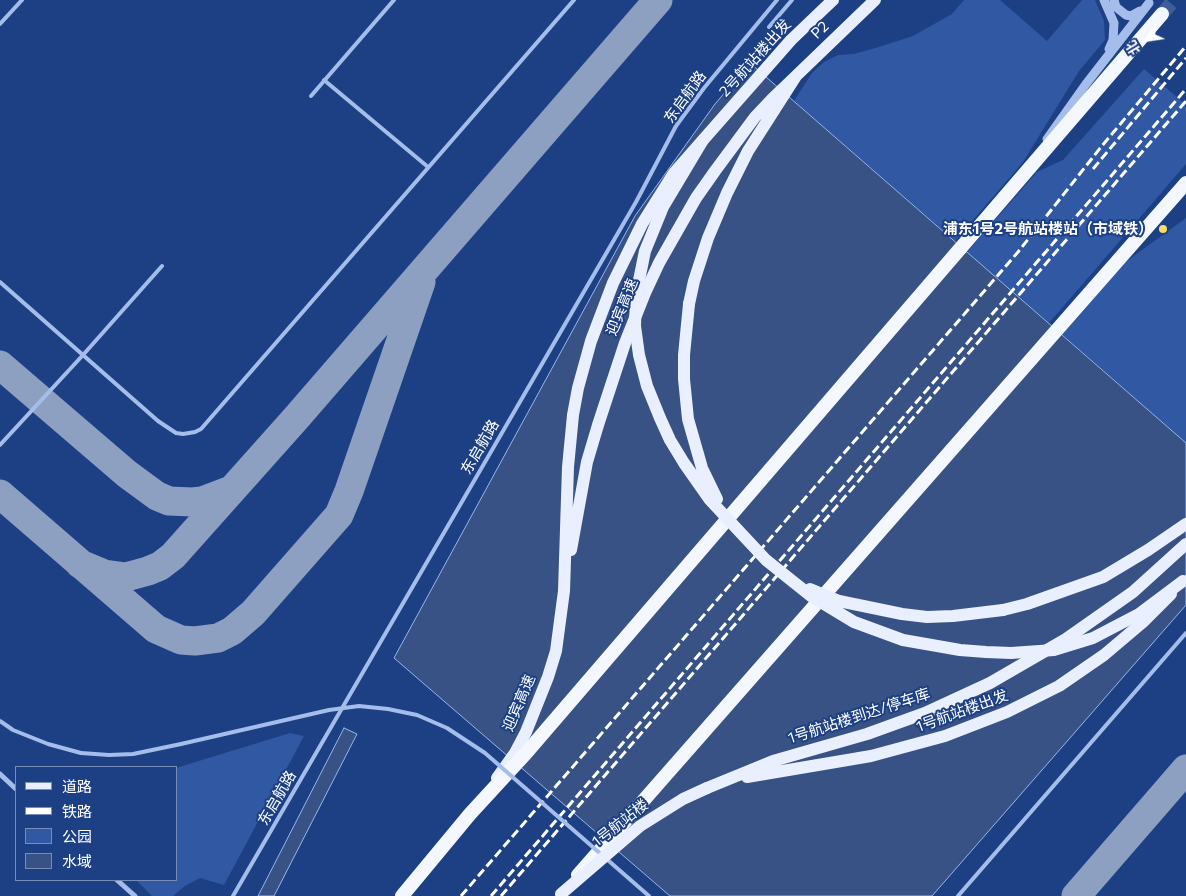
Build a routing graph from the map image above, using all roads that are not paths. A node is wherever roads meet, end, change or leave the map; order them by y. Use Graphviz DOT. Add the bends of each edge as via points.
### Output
graph roads {
  1 [pos="22,0"];
  2 [pos="394,0"];
  3 [pos="574,0"];
  4 [pos="777,0"];
  5 [pos="792,0"];
  6 [pos="875,0"];
  7 [pos="1104,0"];
  8 [pos="1114,0"];
  9 [pos="827,2"];
  10 [pos="1162,14"];
  11 [pos="0,24"];
  12 [pos="769,26"];
  13 [pos="1106,58"];
  14 [pos="796,76"];
  15 [pos="324,80"];
  16 [pos="310,96"];
  17 [pos="703,140"];
  18 [pos="428,167"];
  19 [pos="1024,174"];
  20 [pos="1186,183"];
  21 [pos="162,266"];
  22 [pos="0,282"];
  23 [pos="83,355"];
  24 [pos="0,445"];
  25 [pos="1186,524"];
  26 [pos="744,537"];
  27 [pos="1186,544"];
  28 [pos="790,579"];
  29 [pos="1184,579"];
  30 [pos="564,591"];
  31 [pos="1186,633"];
  32 [pos="0,721"];
  33 [pos="0,774"];
  34 [pos="15,788"];
  35 [pos="707,788"];
  36 [pos="470,814"];
  37 [pos="118,881"];
  38 [pos="560,895"];
  39 [pos="135,896"];
  40 [pos="233,896"];
  41 [pos="402,896"];
  42 [pos="649,896"];
  43 [pos="958,896"];
  1 -- 11 [label="lane"];
  2 -- 15 [label="lane"];
  3 -- 18 [label="lane"];
  4 -- 40 [label="lane, 东启航路" via="676,126 636,202"];
  5 -- 12 [label="lane"];
  6 -- 14 [label="main road, P2"];
  7 -- 13 [label="street" via="1115,31"];
  8 -- 13 [label="street" via="1116,7 1126,15 1132,16 1147,6"];
  9 -- 17 [label="main road, 2号航站楼出发"];
  10 -- 19 [label="highway"];
  13 -- 19 [label="street"];
  14 -- 26 [label="main road, bridge" via="748,151 727,193 694,281 686,329 684,379 694,444 715,496"];
  14 -- 30 [label="main road, 迎宾高速, bridge" via="755,117 696,198 644,293 613,377 587,462"];
  15 -- 16 [label="lane"];
  15 -- 18 [label="lane"];
  17 -- 26 [label="main road, bridge" via="663,207 644,251 636,296 635,326 648,386 670,440 710,500"];
  17 -- 30 [label="main road, 迎宾高速, bridge" via="674,173 642,224 613,283 591,341 578,388 568,459"];
  18 -- 23 [label="lane" via="201,429 183,434 166,428"];
  19 -- 36 [label="highway, bridge" via="534,744"];
  20 -- 38 [label="highway, bridge"];
  21 -- 23 [label="lane"];
  22 -- 23 [label="lane"];
  23 -- 24 [label="lane"];
  25 -- 28 [label="main road, bridge" via="1102,577 1027,604 978,614 926,617 881,611 839,601"];
  26 -- 28 [label="main road, bridge"];
  27 -- 35 [label="main road, 1号航站楼到达/停车库, bridge" via="1133,592 1066,639 990,683 925,714 773,761"];
  28 -- 29 [label="main road, bridge" via="834,612 903,640 960,650 1011,653 1054,650 1093,638 1139,614"];
  29 -- 35 [label="main road, 1号航站楼出发, bridge" via="1144,622 1104,655 1059,686 1007,712 945,736 881,754"];
  30 -- 36 [label="main road, 迎宾高速" via="556,651 533,715 515,753"];
  31 -- 43 [label="lane"];
  32 -- 42 [label="lane, bridge" via="12,730 48,744 81,753 110,756 181,744 328,710 352,707 388,709 416,715 447,728 484,754"];
  33 -- 34 [label="street"];
  35 -- 38 [label="main road, 1号航站楼, bridge" via="640,826"];
  36 -- 41 [label="highway"];
  37 -- 39 [label="street"];
}
